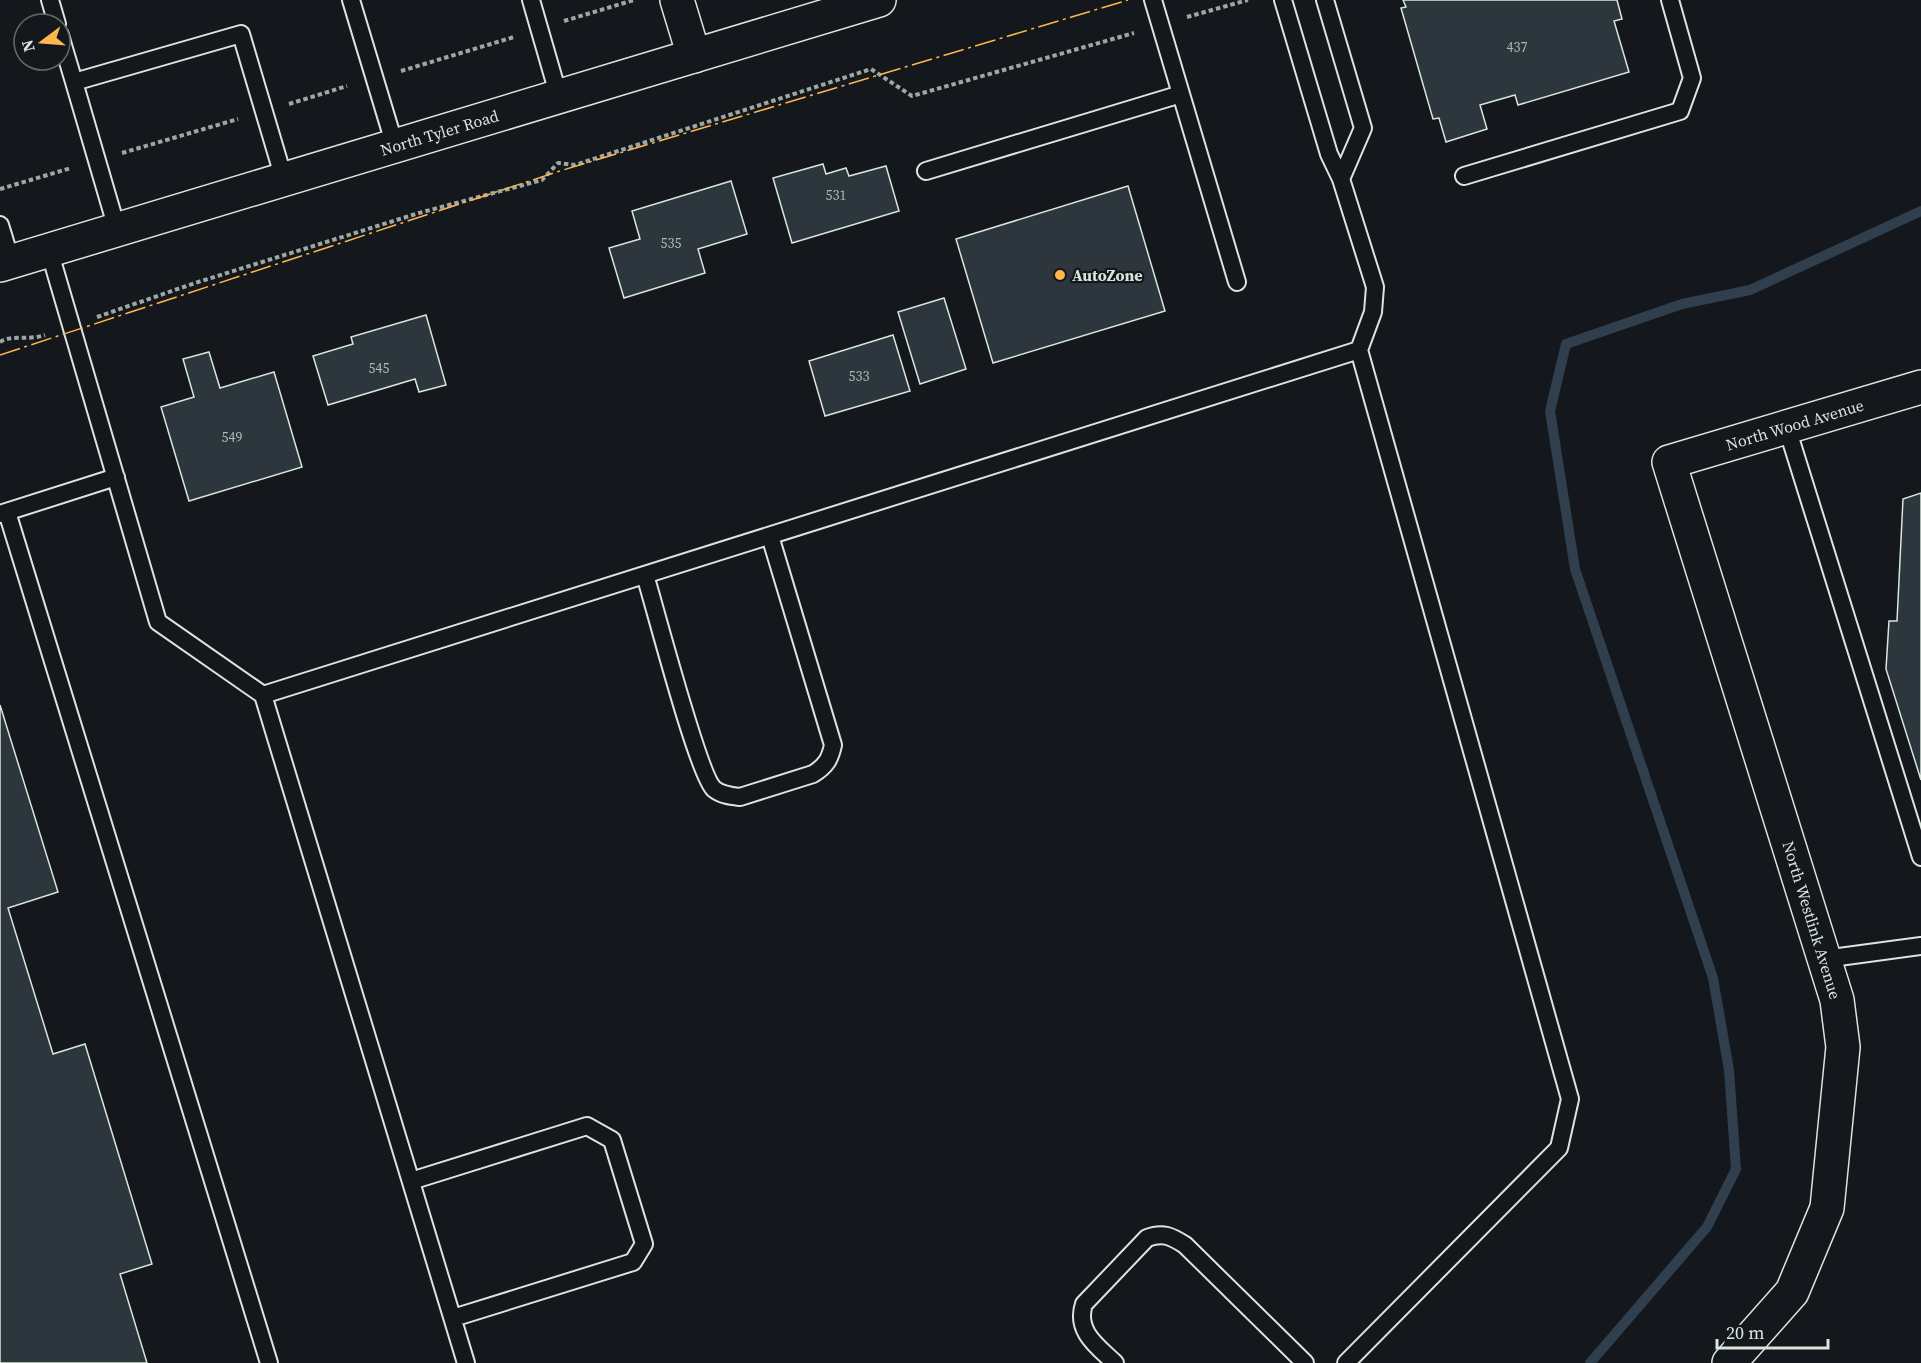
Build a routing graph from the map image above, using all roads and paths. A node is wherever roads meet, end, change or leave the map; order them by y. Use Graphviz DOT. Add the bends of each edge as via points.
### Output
graph roads {
  1 [pos="351,0"];
  2 [pos="531,0"];
  3 [pos="634,0"];
  4 [pos="677,0"];
  5 [pos="879,0"];
  6 [pos="1152,0"];
  7 [pos="1248,0"];
  8 [pos="1283,0"];
  9 [pos="1325,0"];
  10 [pos="1670,0"];
  11 [pos="835,6"];
  12 [pos="1160,25"];
  13 [pos="540,29"];
  14 [pos="694,56"];
  15 [pos="71,72"];
  16 [pos="375,78"];
  17 [pos="74,82"];
  18 [pos="1181,94"];
  19 [pos="559,97"];
  20 [pos="264,111"];
  21 [pos="395,146"];
  22 [pos="97,160"];
  23 [pos="926,171"];
  24 [pos="1464,176"];
  25 [pos="284,179"];
  26 [pos="1341,179"];
  27 [pos="0,189"];
  28 [pos="0,225"];
  29 [pos="117,229"];
  30 [pos="49,250"];
  31 [pos="6,263"];
  32 [pos="1238,282"];
  33 [pos="72,326"];
  34 [pos="0,342"];
  35 [pos="1359,350"];
  36 [pos="1921,387"];
  37 [pos="1787,428"];
  38 [pos="1669,462"];
  39 [pos="116,477"];
  40 [pos="4,513"];
  41 [pos="770,536"];
  42 [pos="645,575"];
  43 [pos="263,695"];
  44 [pos="1921,856"];
  45 [pos="1921,946"];
  46 [pos="1824,959"];
  47 [pos="411,1181"];
  48 [pos="453,1318"];
  49 [pos="269,1363"];
  50 [pos="466,1363"];
  51 [pos="1115,1363"];
  52 [pos="1305,1363"];
  53 [pos="1346,1363"];
  54 [pos="1729,1363"];
  1 -- 16 [label="lane"];
  2 -- 13 [label="lane"];
  3 -- 13 [label="path"];
  4 -- 14 [label="street"];
  5 -- 11 [label="street, North Tyler Road"];
  6 -- 12 [label="lane"];
  7 -- 12 [label="path"];
  8 -- 26 [label="lane" via="1329,154"];
  9 -- 26 [label="lane" via="1363,128"];
  10 -- 24 [label="lane" via="1692,78 1680,111"];
  11 -- 14 [label="street, North Tyler Road"];
  12 -- 18 [label="lane"];
  12 -- 33 [label="path" via="912,96 871,69 575,165 558,164 542,180 363,230"];
  13 -- 16 [label="path"];
  13 -- 19 [label="lane"];
  14 -- 19 [label="street, North Tyler Road"];
  15 -- 17 [label="lane"];
  16 -- 20 [label="path"];
  16 -- 21 [label="lane"];
  17 -- 20 [label="lane" via="241,34"];
  17 -- 22 [label="lane"];
  18 -- 23 [label="lane"];
  18 -- 32 [label="lane"];
  19 -- 21 [label="street, North Tyler Road"];
  20 -- 22 [label="path"];
  20 -- 25 [label="lane"];
  21 -- 25 [label="street, North Tyler Road"];
  22 -- 27 [label="path"];
  22 -- 29 [label="lane"];
  25 -- 29 [label="street, North Tyler Road"];
  26 -- 35 [label="lane" via="1374,288 1373,312"];
  28 -- 31 [label="lane"];
  29 -- 30 [label="street, North Tyler Road"];
  30 -- 31 [label="street, North Tyler Road"];
  30 -- 33 [label="lane"];
  33 -- 34 [label="path" via="31,340 8,337"];
  33 -- 39 [label="lane"];
  35 -- 41 [label="lane"];
  35 -- 53 [label="lane" via="1570,1099 1559,1148"];
  36 -- 37 [label="street, North Wood Avenue"];
  37 -- 38 [label="street, North Wood Avenue"];
  37 -- 44 [label="lane"];
  38 -- 46 [label="street, North Westlink Avenue"];
  39 -- 40 [label="lane"];
  39 -- 43 [label="lane" via="158,622"];
  40 -- 49 [label="lane"];
  41 -- 42 [label="lane"];
  41 -- 42 [label="lane" via="833,745 824,768 740,797 714,789 700,758"];
  42 -- 43 [label="lane"];
  43 -- 47 [label="lane"];
  45 -- 46 [label="lane"];
  46 -- 54 [label="street, North Westlink Avenue" via="1837,1000 1843,1047 1827,1208 1792,1292"];
  47 -- 48 [label="lane"];
  47 -- 48 [label="lane" via="586,1126 612,1140 625,1182 644,1244 633,1262"];
  48 -- 50 [label="lane"];
  51 -- 52 [label="lane" via="1082,1326 1084,1304 1147,1238 1158,1234 1171,1235 1185,1245"];
}
